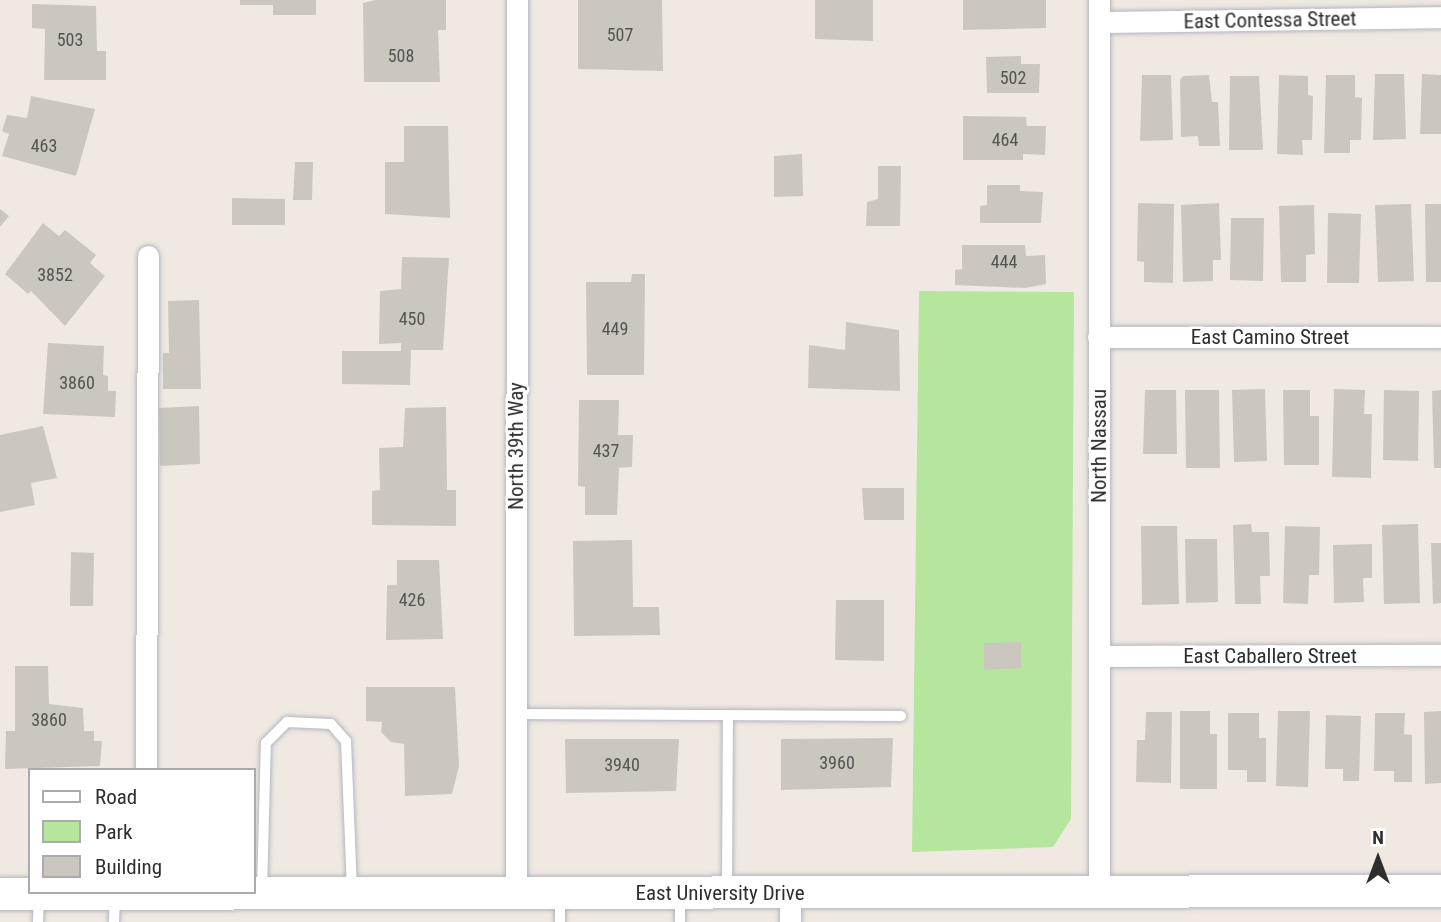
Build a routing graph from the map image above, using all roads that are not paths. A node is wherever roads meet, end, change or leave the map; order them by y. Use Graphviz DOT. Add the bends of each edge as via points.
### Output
graph roads {
  1 [pos="517,0"];
  2 [pos="1099,0"];
  3 [pos="1441,17"];
  4 [pos="1100,22"];
  5 [pos="148,257"];
  6 [pos="1098,337"];
  7 [pos="1441,337"];
  8 [pos="1441,655"];
  9 [pos="1100,656"];
  10 [pos="515,714"];
  11 [pos="901,716"];
  12 [pos="728,717"];
  13 [pos="146,768"];
  14 [pos="1441,891"];
  15 [pos="727,892"];
  16 [pos="1099,892"];
  17 [pos="352,893"];
  18 [pos="516,893"];
  19 [pos="0,894"];
  20 [pos="262,894"];
  21 [pos="130,901"];
  22 [pos="680,907"];
  23 [pos="790,907"];
  24 [pos="39,908"];
  25 [pos="560,908"];
  1 -- 10 [label="street, North 39th Way"];
  2 -- 4 [label="street, North Nassau"];
  3 -- 4 [label="street, East Contessa Street"];
  4 -- 6 [label="street, North Nassau"];
  5 -- 13 [label="street"];
  6 -- 7 [label="street, East Camino Street"];
  6 -- 9 [label="street, North Nassau"];
  8 -- 9 [label="street, East Caballero Street"];
  9 -- 16 [label="street, North Nassau"];
  10 -- 12 [label="lane"];
  10 -- 18 [label="street, North 39th Way"];
  11 -- 12 [label="lane"];
  12 -- 15 [label="lane"];
  14 -- 16 [label="main road, East University Drive"];
  15 -- 22 [label="main road, East University Drive"];
  15 -- 23 [label="main road, East University Drive"];
  16 -- 23 [label="main road, East University Drive"];
  17 -- 18 [label="main road, East University Drive"];
  17 -- 20 [label="main road, East University Drive"];
  17 -- 20 [label="lane" via="346,741 331,724 287,722 266,743"];
  18 -- 25 [label="main road, East University Drive"];
  19 -- 24 [label="main road, East University Drive"];
  20 -- 21 [label="main road, East University Drive"];
  21 -- 24 [label="main road, East University Drive"];
  22 -- 25 [label="main road, East University Drive"];
}
